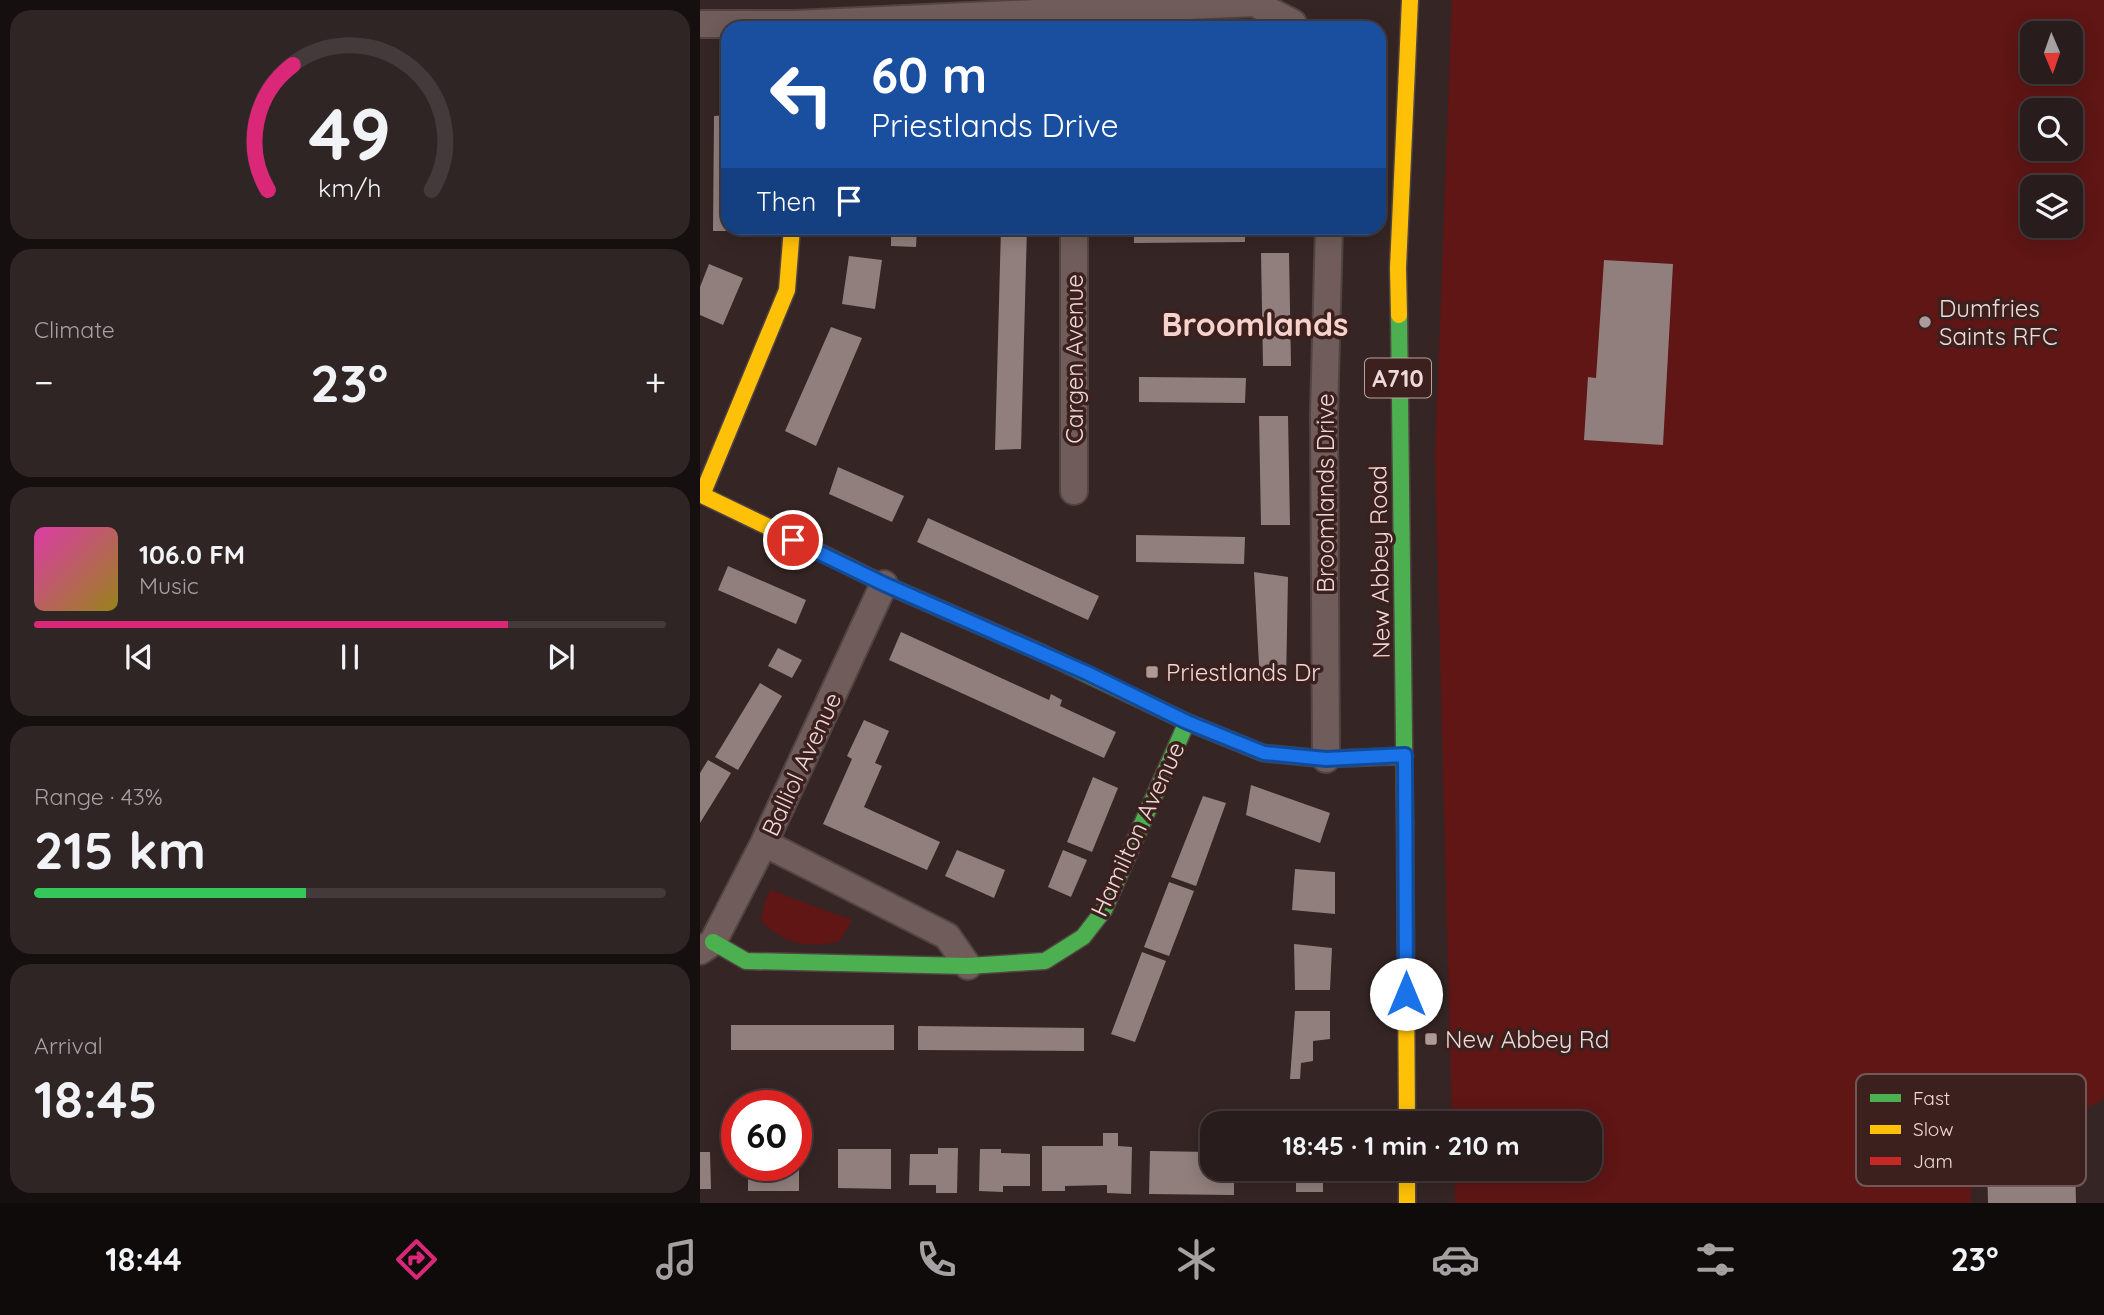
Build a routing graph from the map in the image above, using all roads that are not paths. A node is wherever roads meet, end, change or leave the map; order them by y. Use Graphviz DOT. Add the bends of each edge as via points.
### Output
graph roads {
  1 [pos="1410,0"];
  2 [pos="1174,3"];
  3 [pos="1075,19"];
  4 [pos="995,21"];
  5 [pos="1289,21"];
  6 [pos="700,24"];
  7 [pos="721,24"];
  8 [pos="791,235"];
  9 [pos="1074,235"];
  10 [pos="1329,235"];
  11 [pos="1074,491"];
  12 [pos="884,584"];
  13 [pos="1187,722"];
  14 [pos="1405,755"];
  15 [pos="1326,759"];
  16 [pos="764,844"];
  17 [pos="707,946"];
  18 [pos="968,965"];
  19 [pos="1407,1111"];
  20 [pos="1407,1181"];
  21 [pos="1407,1203"];
  1 -- 14 [label="street, New Abbey Road / A710" via="1398,268"];
  2 -- 3 [label="street"];
  2 -- 5 [label="street" via="1254,3"];
  3 -- 4 [label="street"];
  6 -- 7 [label="street"];
  8 -- 12 [label="street" via="787,290 702,495"];
  9 -- 11 [label="street, Cargen Avenue"];
  10 -- 15 [label="street, Broomlands Drive" via="1324,414"];
  12 -- 13 [label="street"];
  12 -- 16 [label="street, Balliol Avenue"];
  13 -- 15 [label="street" via="1264,753"];
  13 -- 18 [label="street, Hamilton Avenue" via="1104,910 1083,937 1045,961"];
  14 -- 15 [label="street"];
  14 -- 19 [label="street, New Abbey Road / A710"];
  16 -- 17 [label="street, Balliol Avenue"];
  16 -- 18 [label="street" via="947,936"];
  17 -- 18 [label="street, Hamilton Avenue" via="746,961"];
  20 -- 21 [label="street"];
}
